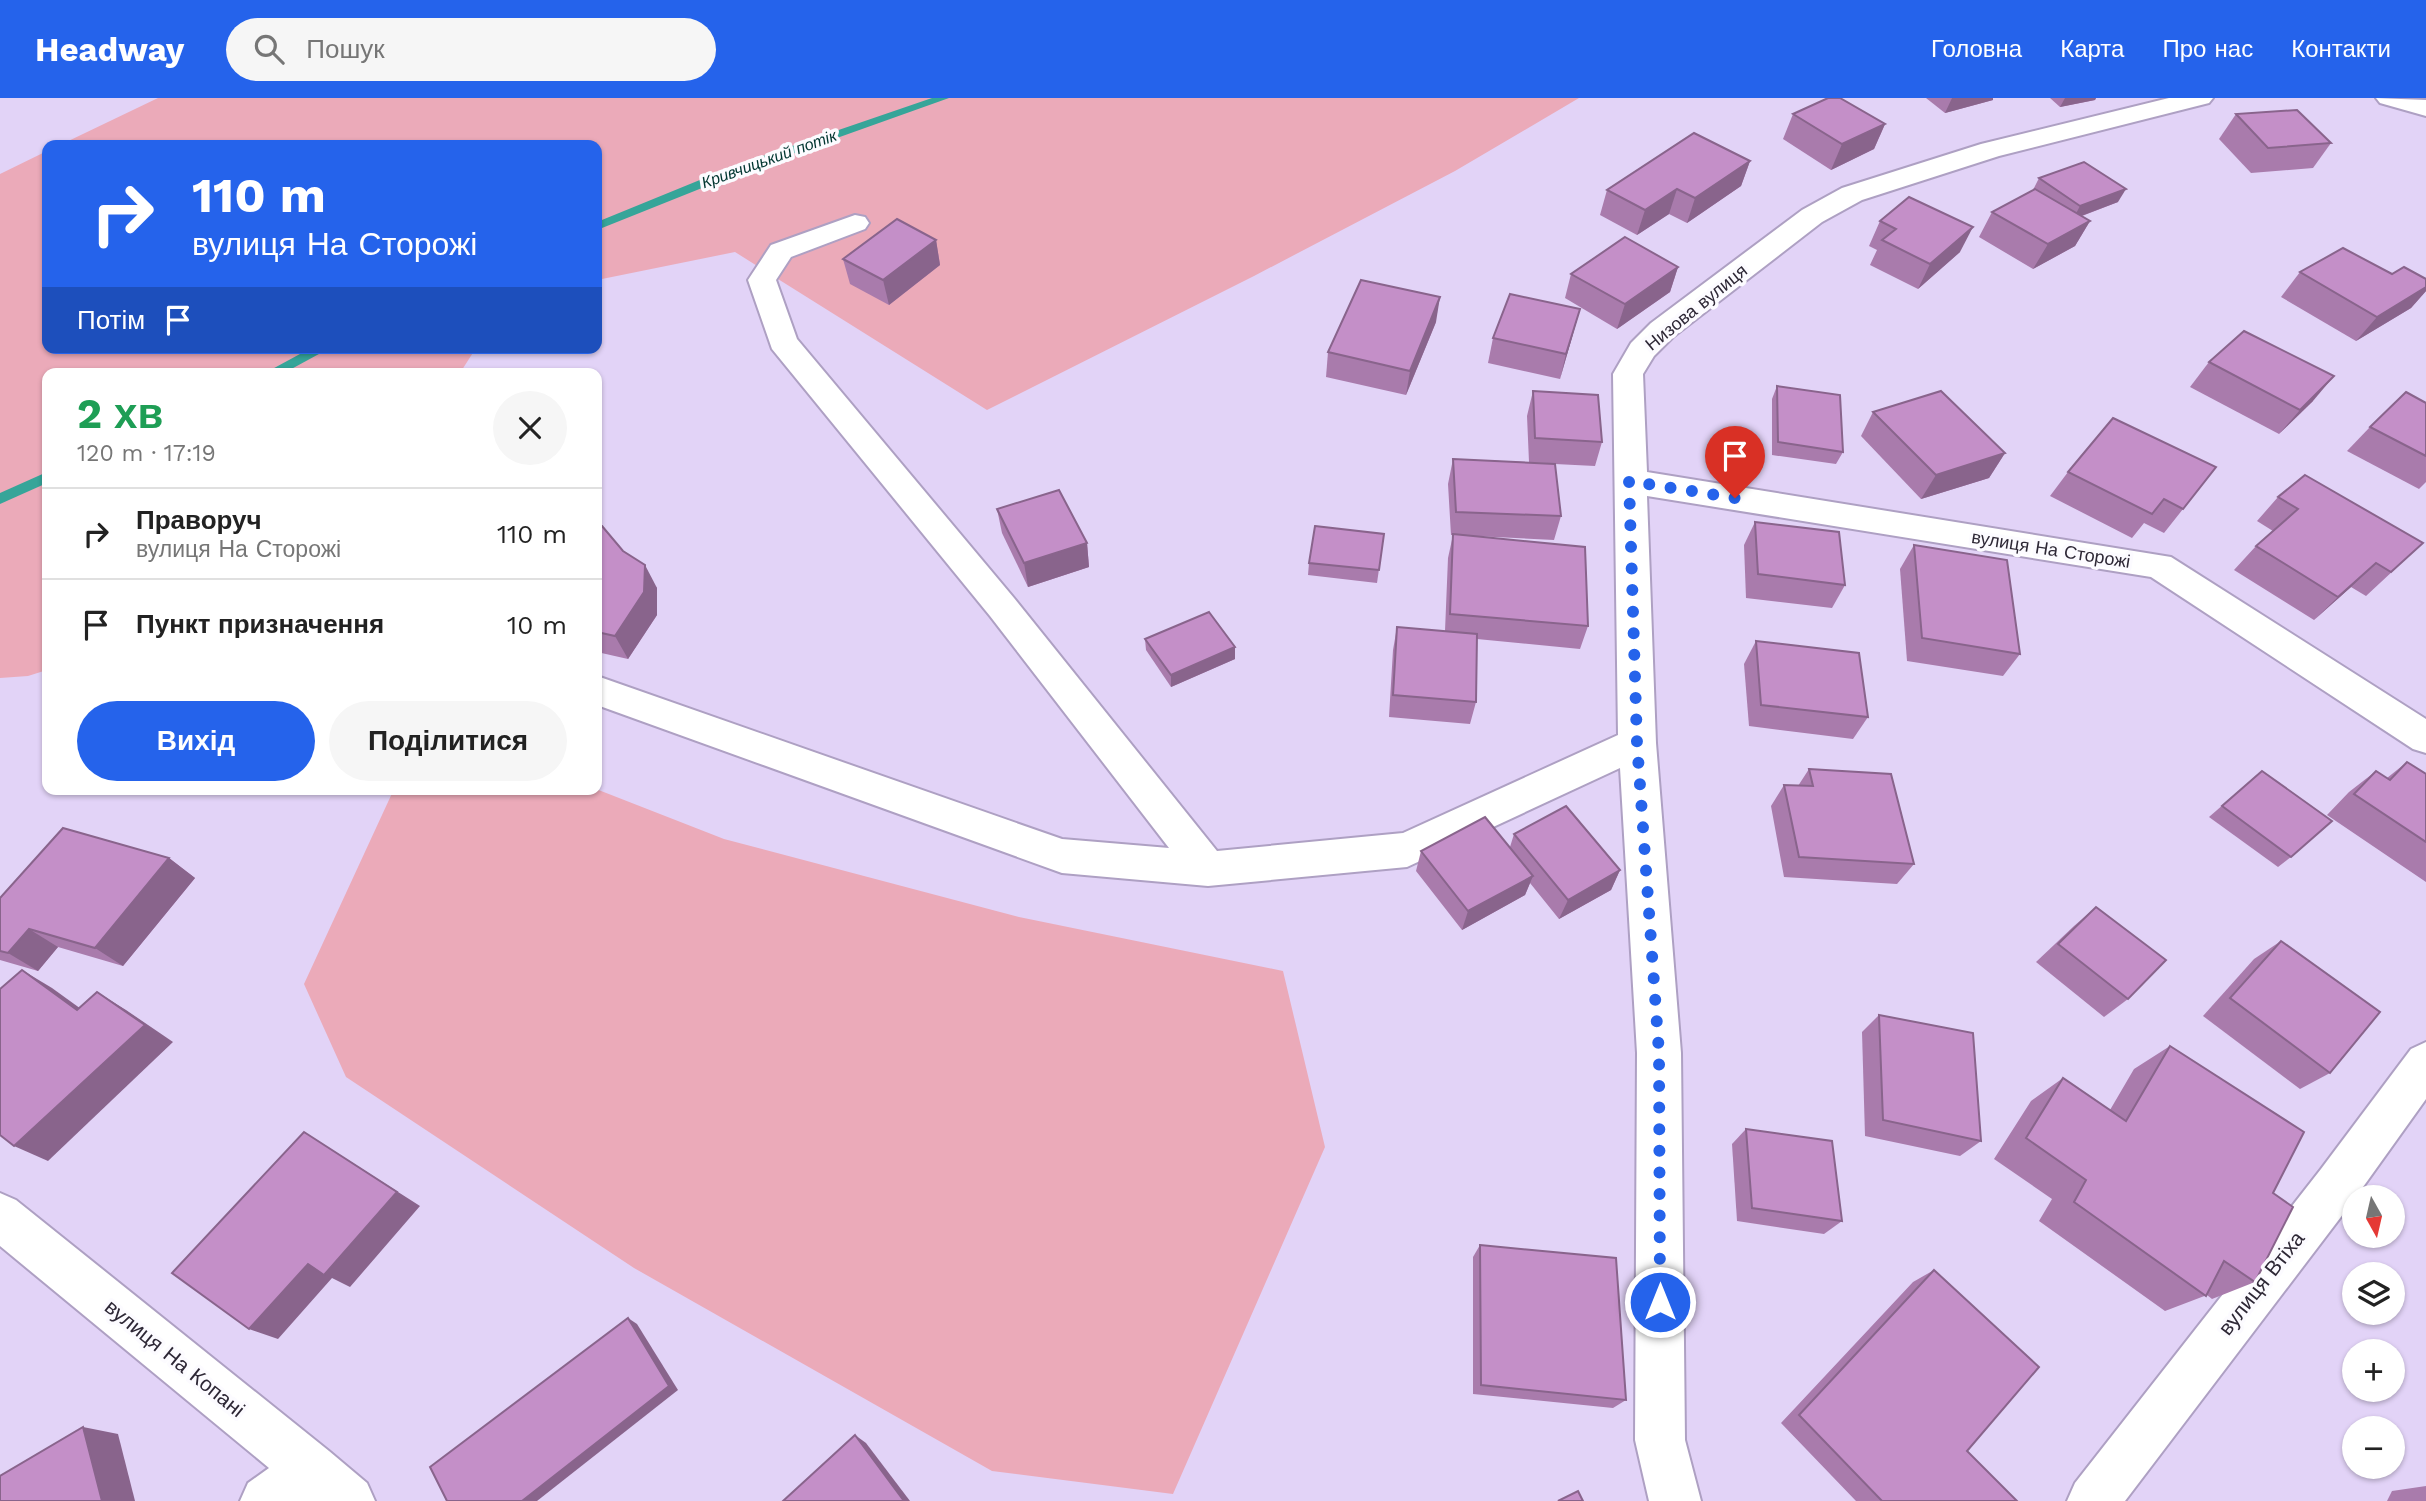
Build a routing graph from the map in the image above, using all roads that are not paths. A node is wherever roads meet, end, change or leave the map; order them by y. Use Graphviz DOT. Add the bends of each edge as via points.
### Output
graph roads {
  1 [pos="2200,98"];
  2 [pos="2389,98"];
  3 [pos="2425,108"];
  4 [pos="855,223"];
  5 [pos="1629,481"];
  6 [pos="602,692"];
  7 [pos="2426,738"];
  8 [pos="1637,743"];
  9 [pos="1208,869"];
  10 [pos="2426,1063"];
  11 [pos="0,1216"];
  12 [pos="311,1468"];
  13 [pos="266,1501"];
  14 [pos="349,1501"];
  15 [pos="1675,1501"];
  16 [pos="2093,1501"];
  1 -- 5 [label="street, Низова вулиця" via="1990,150 1852,194 1812,216 1642,350 1628,374"];
  2 -- 3 [label="street"];
  4 -- 9 [label="street" via="781,251 762,280 783,342 1010,617"];
  5 -- 7 [label="street, вулиця На Сторожі" via="2159,566"];
  5 -- 8 [label="street, Низова вулиця"];
  6 -- 9 [label="street" via="1062,856"];
  8 -- 9 [label="street" via="1407,850"];
  8 -- 15 [label="street, Низова вулиця" via="1659,1053 1660,1440"];
  10 -- 16 [label="street, вулиця Втіха"];
  11 -- 12 [label="street, вулиця На Копані"];
  12 -- 13 [label="street"];
  12 -- 14 [label="street, вулиця На Копані"];
}
